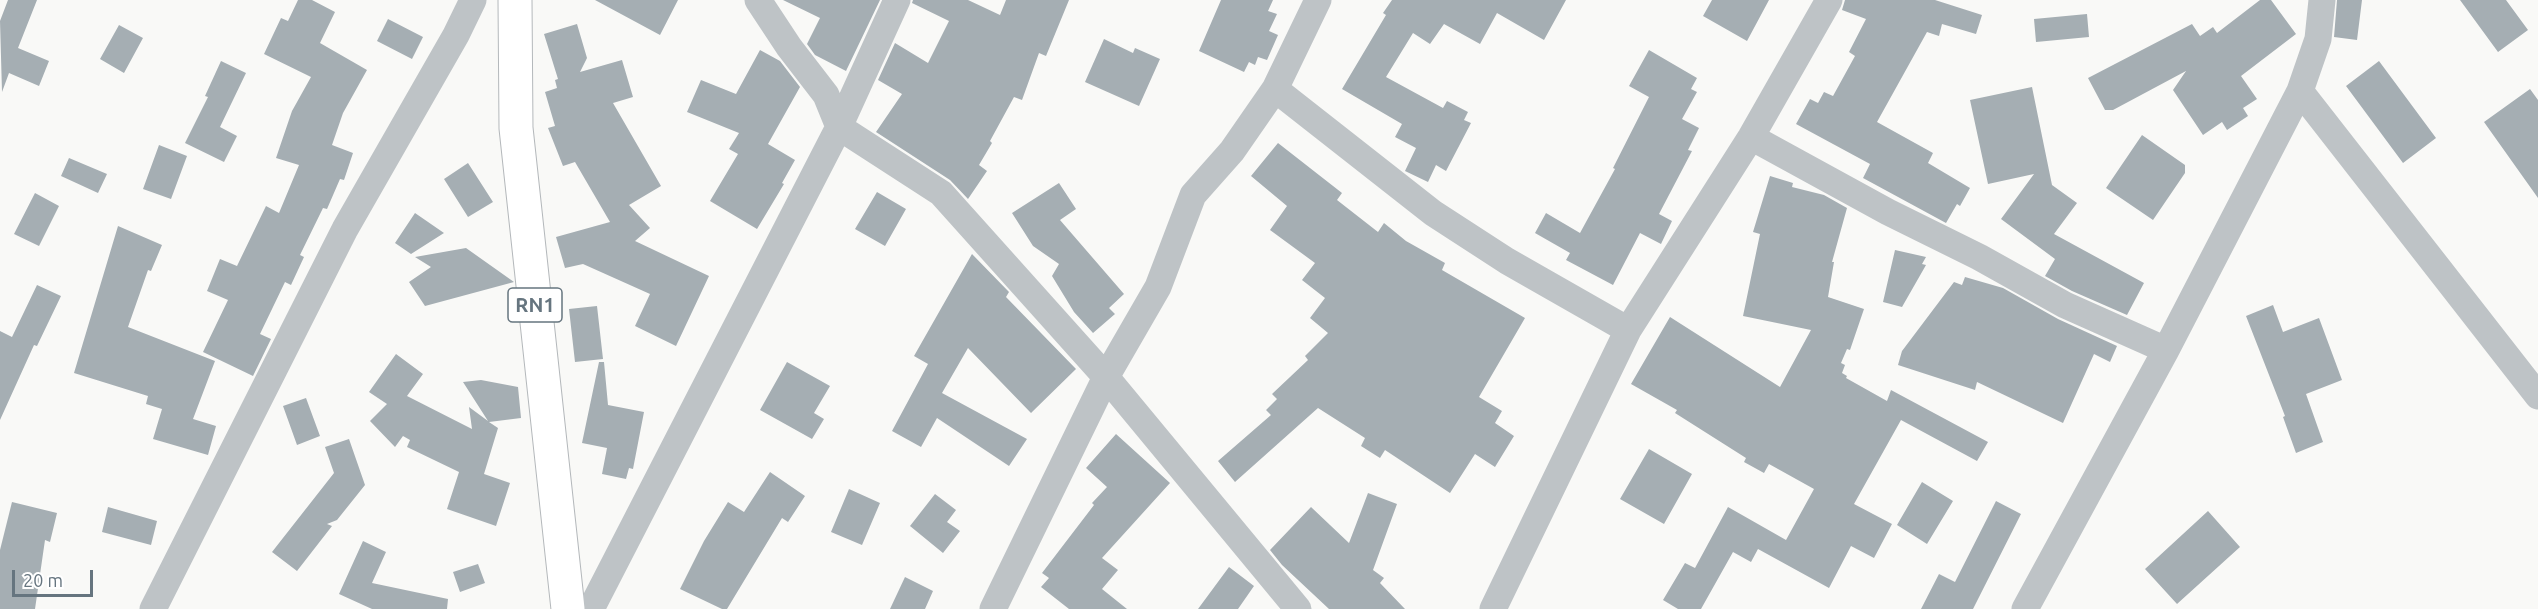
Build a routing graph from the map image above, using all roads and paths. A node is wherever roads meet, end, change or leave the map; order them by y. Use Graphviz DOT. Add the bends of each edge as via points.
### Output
graph roads {
  1 [pos="473,0"];
  2 [pos="515,0"];
  3 [pos="758,0"];
  4 [pos="897,0"];
  5 [pos="1318,0"];
  6 [pos="1829,0"];
  7 [pos="2322,0"];
  8 [pos="1275,89"];
  9 [pos="2300,91"];
  10 [pos="839,127"];
  11 [pos="1751,137"];
  12 [pos="1628,330"];
  13 [pos="2166,350"];
  14 [pos="1106,377"];
  15 [pos="2538,396"];
  16 [pos="153,609"];
  17 [pos="568,609"];
  18 [pos="591,609"];
  19 [pos="993,609"];
  20 [pos="1298,609"];
  21 [pos="1493,609"];
  22 [pos="2025,609"];
  1 -- 16 [label="street" via="345,229"];
  2 -- 17 [label="highway, RN1" via="516,128"];
  3 -- 10 [label="street" via="826,96"];
  4 -- 10 [label="street"];
  5 -- 8 [label="street"];
  6 -- 11 [label="street"];
  7 -- 9 [label="street" via="2318,39"];
  8 -- 12 [label="street" via="1433,213 1507,261"];
  8 -- 14 [label="street" via="1232,151 1193,195 1158,287"];
  9 -- 13 [label="street"];
  9 -- 15 [label="street"];
  10 -- 14 [label="street" via="941,193"];
  10 -- 18 [label="street"];
  11 -- 12 [label="street"];
  11 -- 13 [label="street" via="2065,304"];
  12 -- 21 [label="street"];
  13 -- 22 [label="street"];
  14 -- 19 [label="street"];
  14 -- 20 [label="street"];
}
